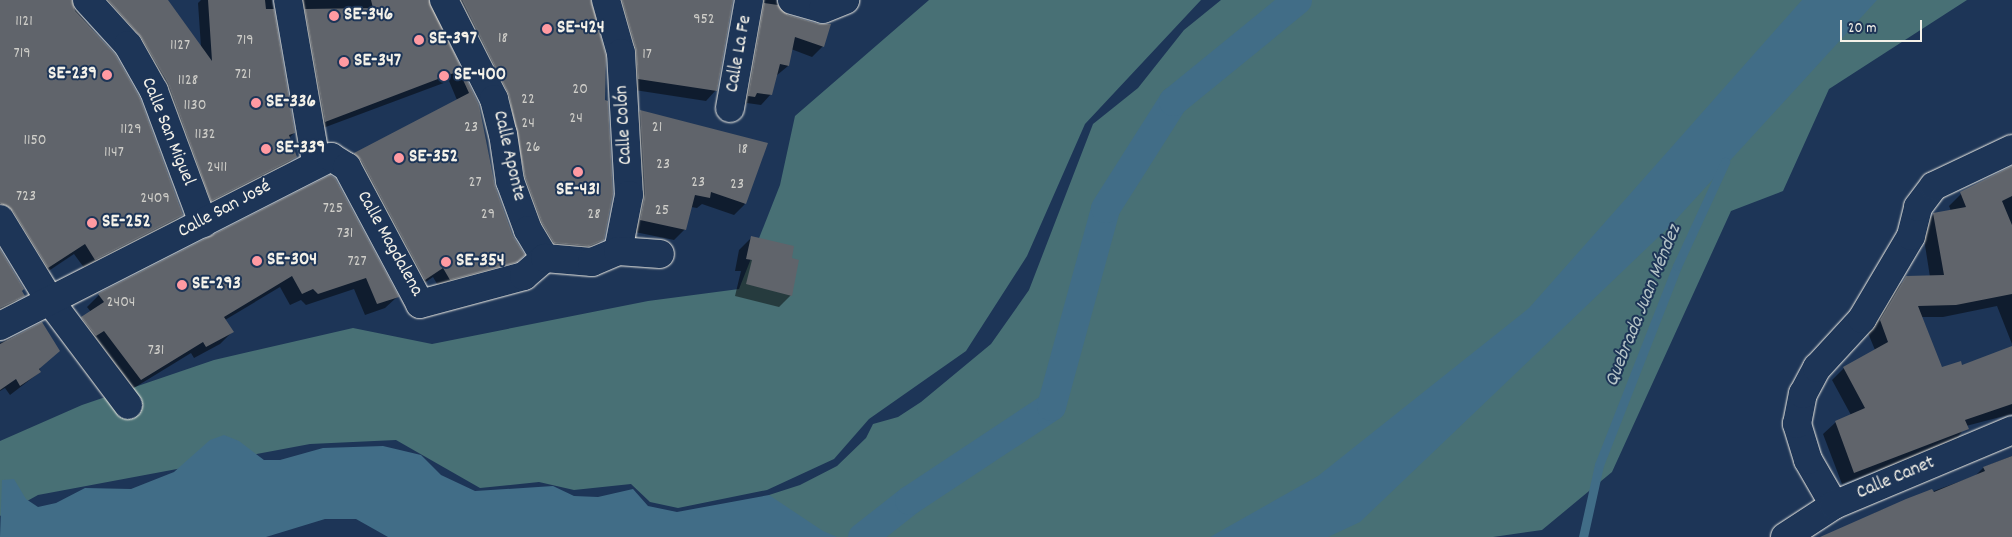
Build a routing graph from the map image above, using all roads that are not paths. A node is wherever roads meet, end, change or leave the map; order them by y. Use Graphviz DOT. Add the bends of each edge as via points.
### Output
graph roads {
  1 [pos="87,0"];
  2 [pos="288,0"];
  3 [pos="444,0"];
  4 [pos="606,0"];
  5 [pos="749,0"];
  6 [pos="792,0"];
  7 [pos="845,0"];
  8 [pos="730,108"];
  9 [pos="2012,149"];
  10 [pos="316,162"];
  11 [pos="0,219"];
  12 [pos="203,223"];
  13 [pos="618,251"];
  14 [pos="660,254"];
  15 [pos="546,258"];
  16 [pos="50,301"];
  17 [pos="0,326"];
  18 [pos="128,405"];
  19 [pos="2012,430"];
  20 [pos="1834,505"];
  21 [pos="1785,537"];
  1 -- 12 [label="street, Calle San Miguel" via="128,45 154,91"];
  2 -- 10 [label="street"];
  3 -- 15 [label="street, Calle Aponte" via="494,99 510,181 528,230"];
  4 -- 13 [label="street, Calle Colón" via="621,53 629,195"];
  5 -- 8 [label="street, Calle La Fe"];
  6 -- 7 [label="street" via="823,9"];
  9 -- 20 [label="street" via="1934,186 1918,207 1911,236 1862,319 1817,368 1803,394 1797,424 1808,460"];
  10 -- 12 [label="street, Calle San José"];
  10 -- 15 [label="street, Calle Magdalena" via="331,156 347,166 420,304 524,276"];
  11 -- 16 [label="street"];
  12 -- 16 [label="street, Calle San José"];
  13 -- 14 [label="street"];
  13 -- 15 [label="street" via="592,262"];
  16 -- 17 [label="street, Calle San José"];
  16 -- 18 [label="street"];
  19 -- 20 [label="street, Calle Canet"];
  20 -- 21 [label="street, Calle Canet"];
}
